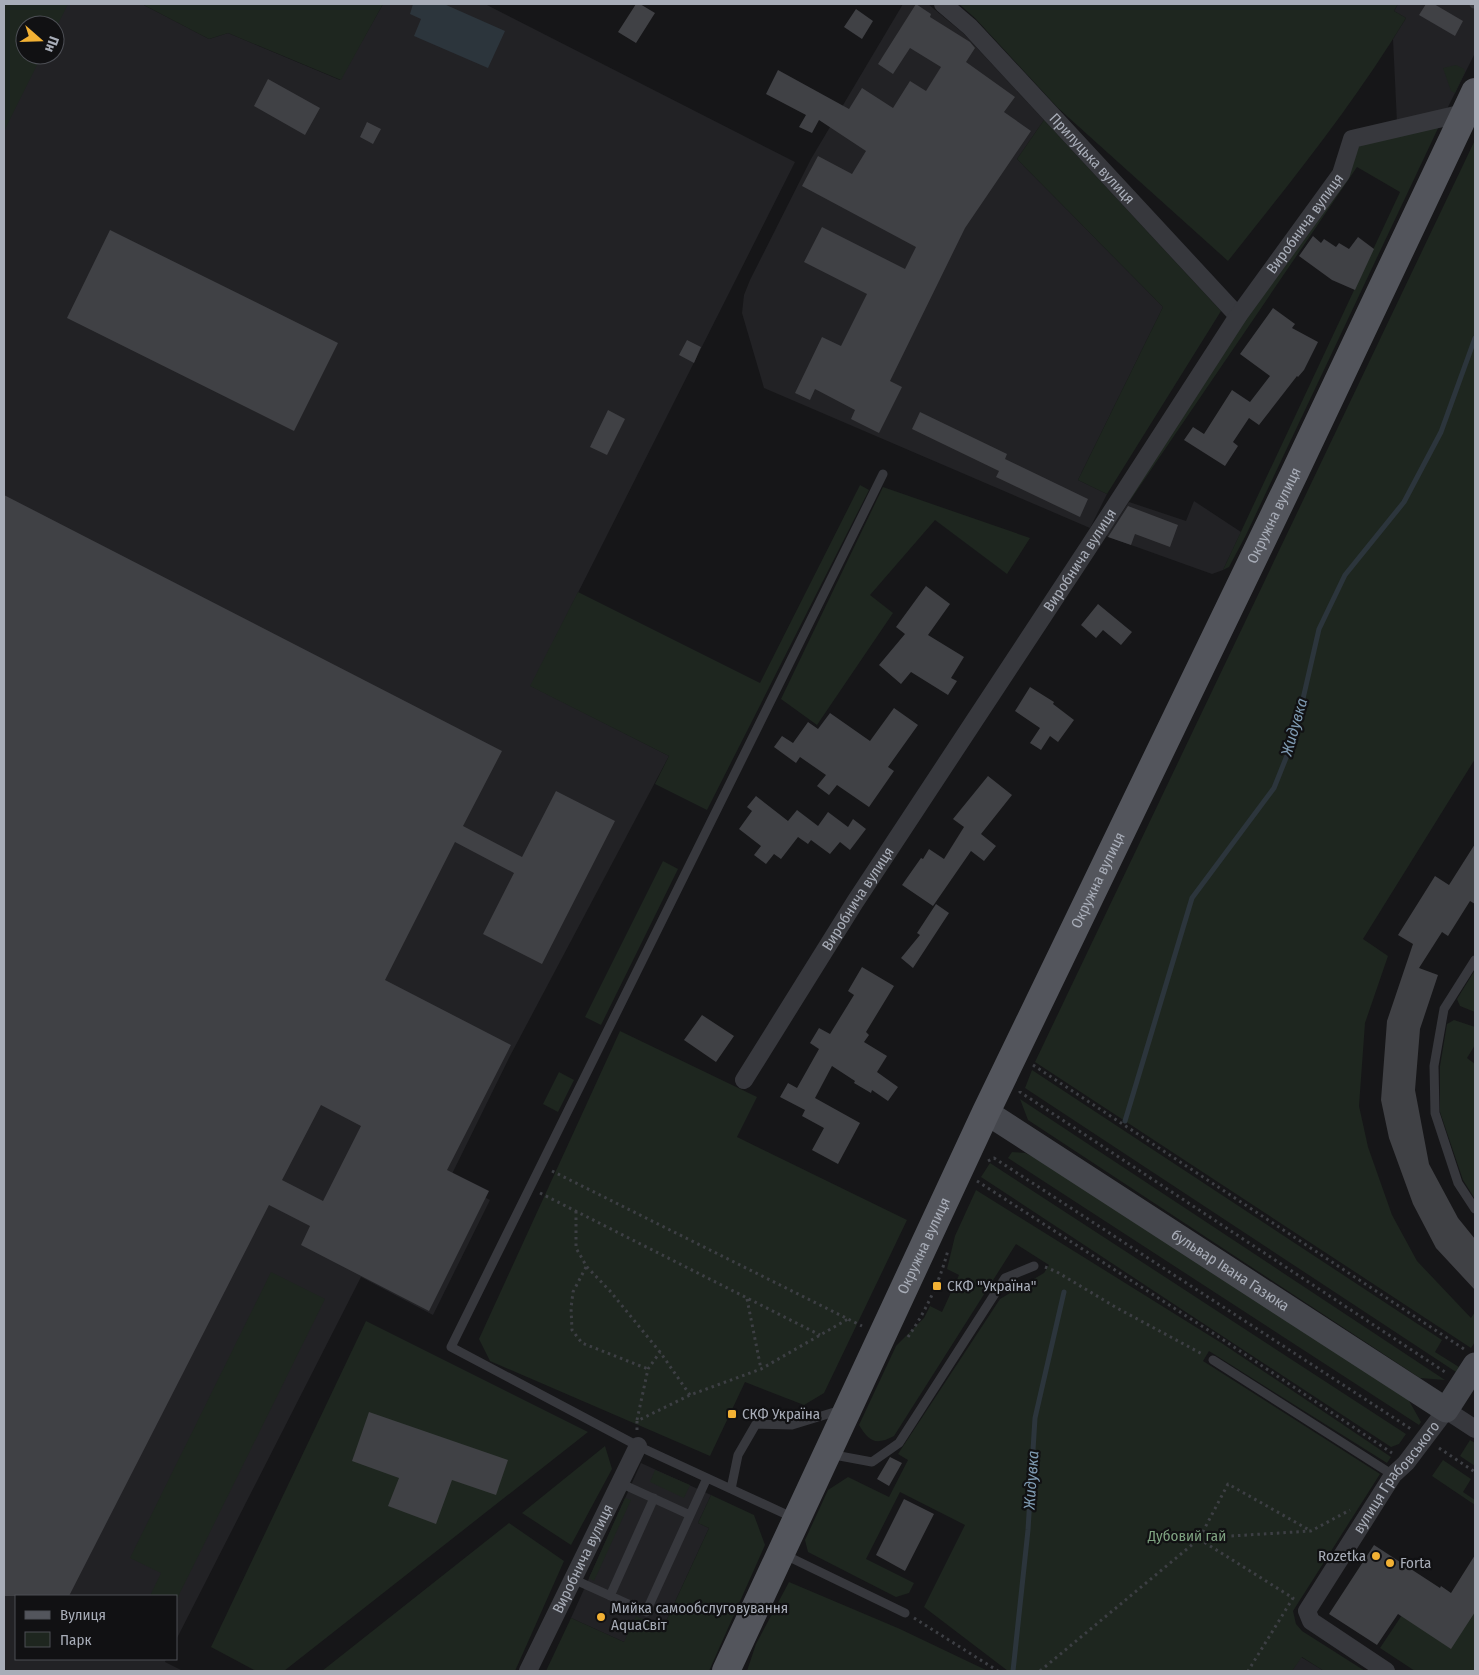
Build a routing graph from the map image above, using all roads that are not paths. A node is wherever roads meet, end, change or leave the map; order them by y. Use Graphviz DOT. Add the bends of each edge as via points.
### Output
graph roads {
  1 [pos="943,4"];
  2 [pos="1470,102"];
  3 [pos="1238,316"];
  4 [pos="883,474"];
  5 [pos="1475,960"];
  6 [pos="744,1080"];
  7 [pos="986,1112"];
  8 [pos="1475,1209"];
  9 [pos="1034,1266"];
  10 [pos="1213,1360"];
  11 [pos="1470,1368"];
  12 [pos="847,1408"];
  13 [pos="1446,1410"];
  14 [pos="1475,1429"];
  15 [pos="638,1446"];
  16 [pos="826,1454"];
  17 [pos="1393,1475"];
  18 [pos="707,1478"];
  19 [pos="620,1483"];
  20 [pos="731,1490"];
  21 [pos="654,1498"];
  22 [pos="690,1515"];
  23 [pos="796,1519"];
  24 [pos="780,1552"];
  25 [pos="572,1579"];
  26 [pos="610,1596"];
  27 [pos="905,1613"];
  28 [pos="528,1671"];
  29 [pos="726,1671"];
  30 [pos="1386,1671"];
  1 -- 3 [label="street, Прилуцька вулиця" via="970,27"];
  2 -- 3 [label="street, Виробнича вулиця" via="1352,139 1340,174"];
  2 -- 7 [label="main road, Окружна вулиця"];
  3 -- 6 [label="street, Виробнича вулиця" via="855,902"];
  4 -- 15 [label="lane" via="450,1347"];
  5 -- 8 [label="lane" via="1444,1009 1434,1066 1435,1113 1458,1183"];
  7 -- 12 [label="main road, Окружна вулиця"];
  7 -- 13 [label="street, бульвар Івана Газюка"];
  9 -- 16 [label="lane" via="1005,1278 899,1443 872,1462"];
  10 -- 17 [label="lane"];
  11 -- 13 [label="street"];
  12 -- 16 [label="main road, Окружна вулиця"];
  12 -- 20 [label="lane" via="792,1425 756,1424 738,1455"];
  13 -- 14 [label="street, бульвар Івана Газюка"];
  13 -- 17 [label="street, вулиця Грабовського"];
  15 -- 18 [label="lane"];
  15 -- 19 [label="street, Виробнича вулиця"];
  16 -- 23 [label="main road, Окружна вулиця"];
  17 -- 30 [label="street, вулиця Грабовського" via="1307,1611 1312,1621"];
  18 -- 20 [label="lane"];
  18 -- 22 [label="lane"];
  19 -- 21 [label="lane"];
  19 -- 25 [label="street, Виробнича вулиця"];
  20 -- 23 [label="lane"];
  21 -- 22 [label="lane"];
  21 -- 26 [label="lane"];
  22 -- 26 [label="lane" via="646,1612"];
  23 -- 24 [label="main road, Окружна вулиця"];
  24 -- 27 [label="lane"];
  24 -- 29 [label="main road, Окружна вулиця"];
  25 -- 26 [label="lane"];
  25 -- 28 [label="street, Виробнича вулиця"];
}
